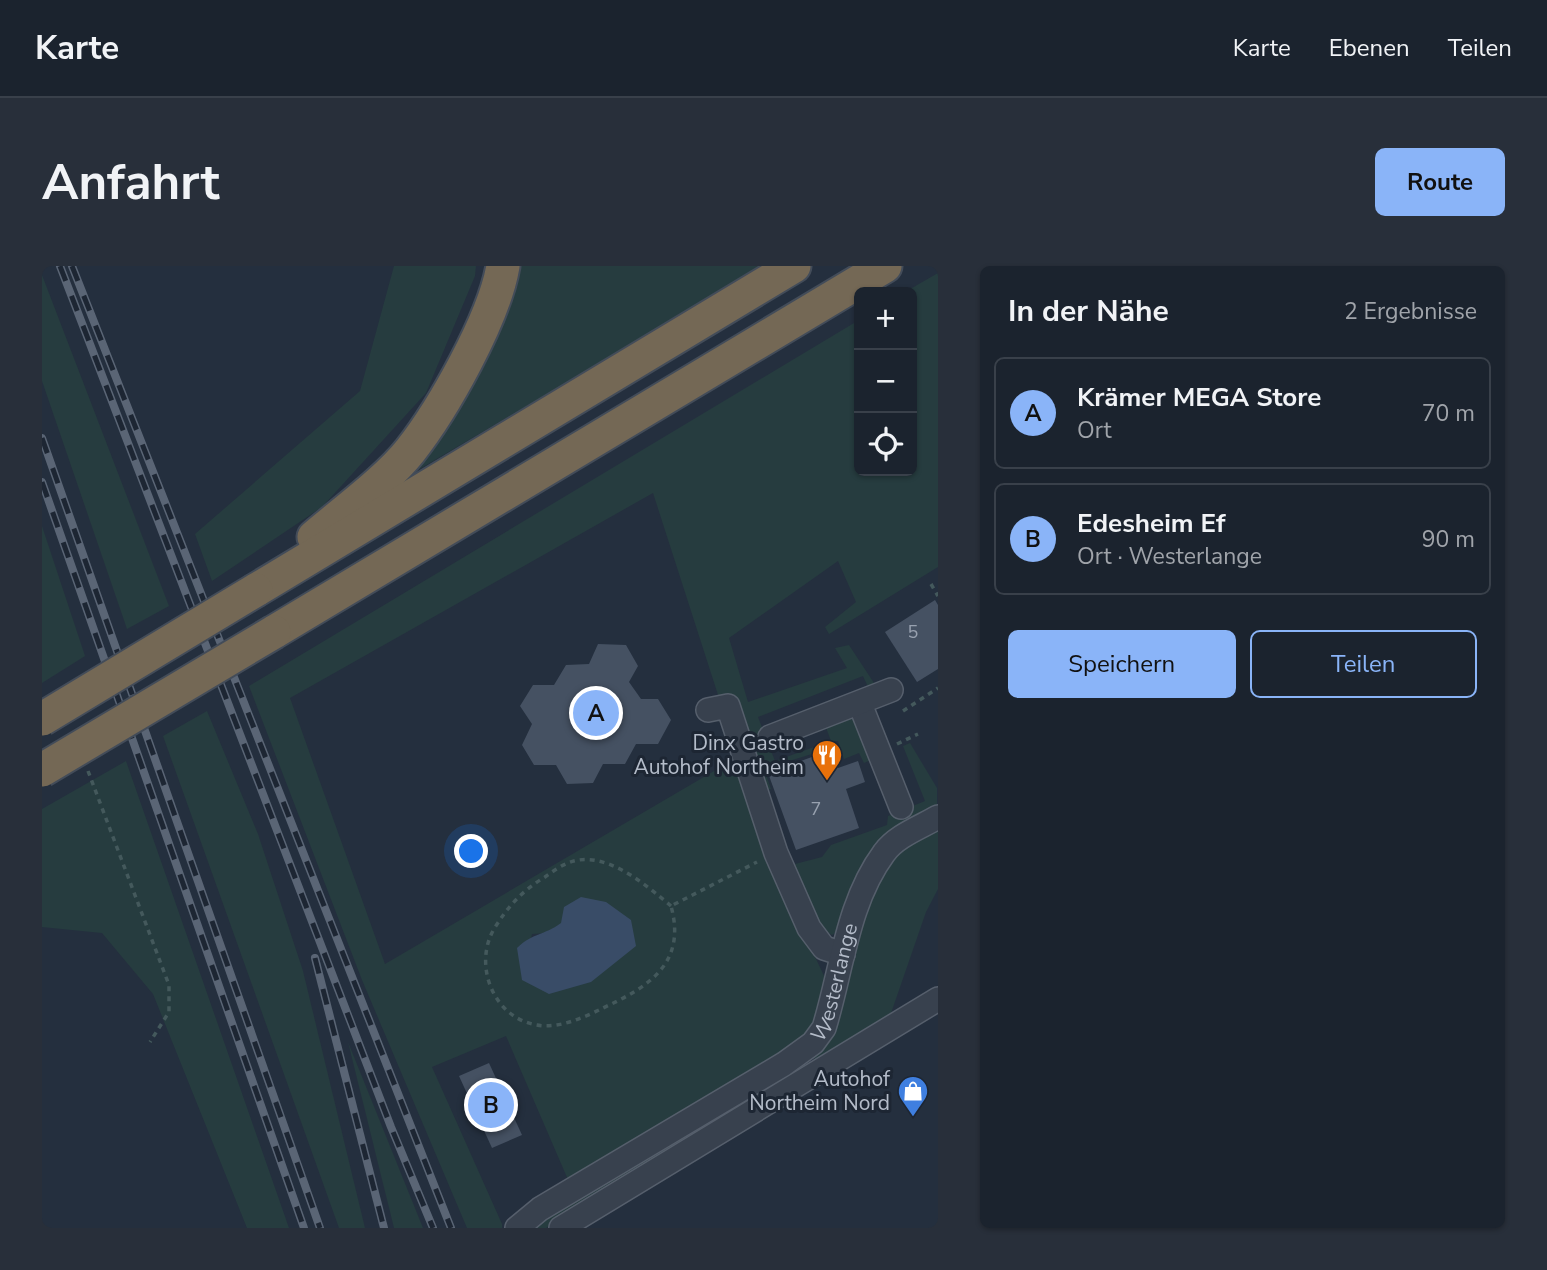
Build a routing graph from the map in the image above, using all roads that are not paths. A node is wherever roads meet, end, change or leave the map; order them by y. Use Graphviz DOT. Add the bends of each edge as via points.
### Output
graph roads {
  1 [pos="503,266"];
  2 [pos="794,266"];
  3 [pos="885,266"];
  4 [pos="256,590"];
  5 [pos="891,690"];
  6 [pos="860,704"];
  7 [pos="708,710"];
  8 [pos="42,719"];
  9 [pos="770,737"];
  10 [pos="42,770"];
  11 [pos="901,807"];
  12 [pos="938,817"];
  13 [pos="843,954"];
  14 [pos="938,999"];
  15 [pos="784,1064"];
  16 [pos="800,1083"];
  17 [pos="517,1228"];
  18 [pos="561,1228"];
  1 -- 4 [label="highway" via="482,328 409,453"];
  2 -- 4 [label="highway"];
  3 -- 10 [label="highway, bridge"];
  4 -- 8 [label="highway, bridge"];
  5 -- 6 [label="street"];
  6 -- 9 [label="street"];
  6 -- 11 [label="street"];
  7 -- 13 [label="street" via="728,706 776,853 809,928 824,948"];
  12 -- 13 [label="street, Westerlange" via="894,842 884,853 856,907"];
  13 -- 15 [label="street, Westerlange" via="824,1028 813,1043"];
  14 -- 16 [label="street"];
  15 -- 16 [label="street"];
  15 -- 17 [label="street, Westerlange" via="540,1209"];
  16 -- 18 [label="street"];
}
